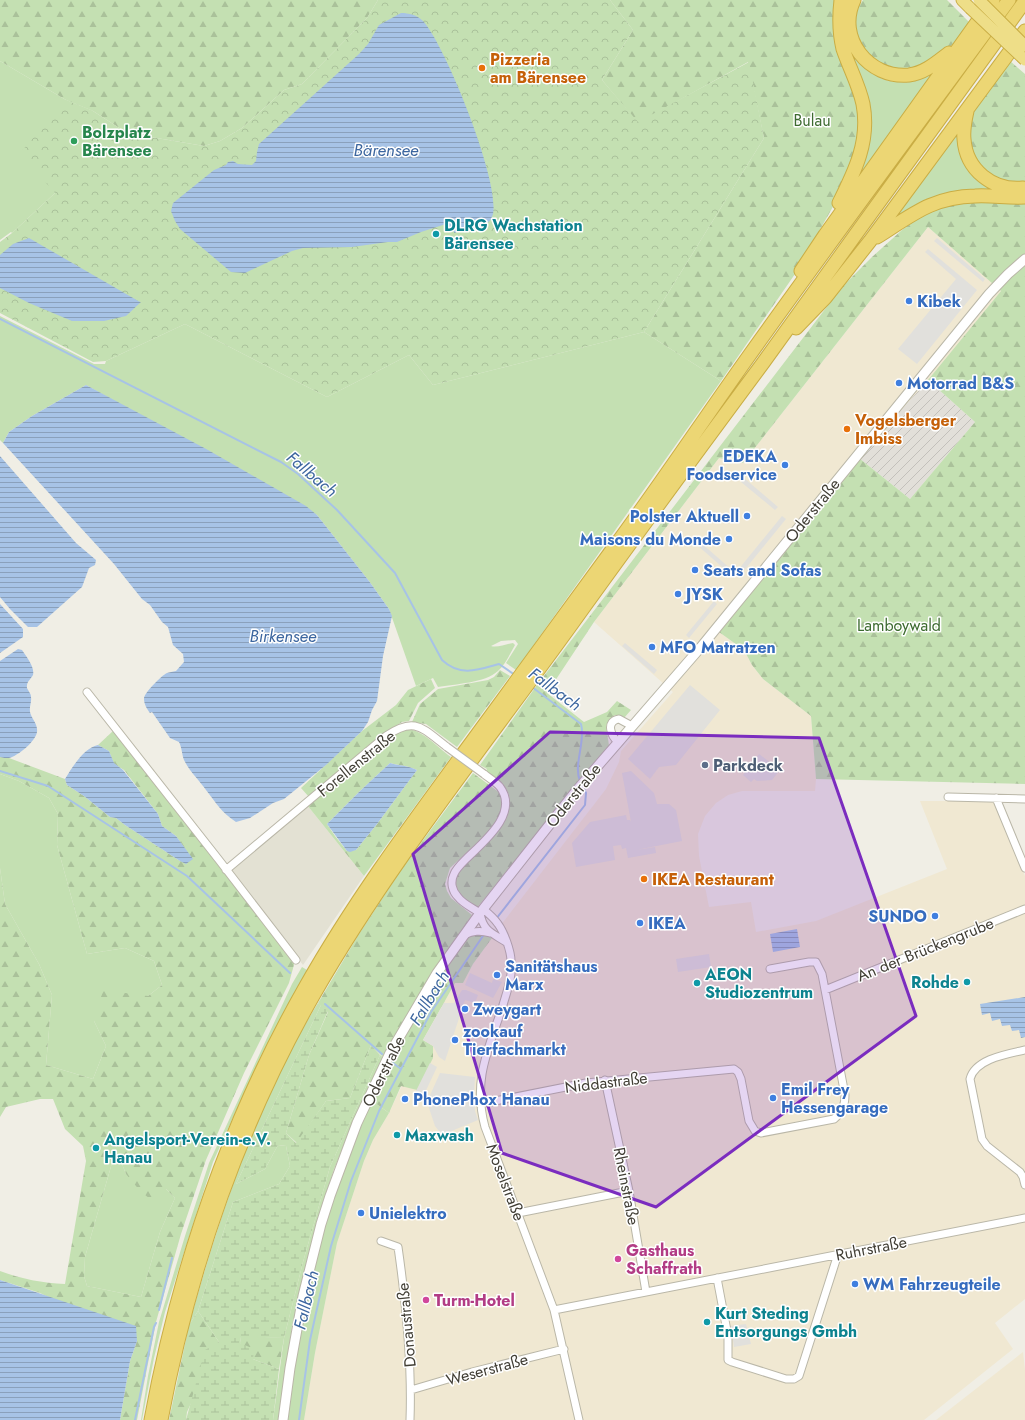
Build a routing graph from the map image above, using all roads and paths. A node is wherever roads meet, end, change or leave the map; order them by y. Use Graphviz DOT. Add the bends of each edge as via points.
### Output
graph roads {
  1 [pos="841,0"];
  2 [pos="854,0"];
  3 [pos="979,0"];
  4 [pos="993,0"];
  5 [pos="1009,0"];
  6 [pos="1025,2"];
  7 [pos="966,4"];
  8 [pos="1025,31"];
  9 [pos="1025,46"];
  10 [pos="958,48"];
  11 [pos="1025,60"];
  12 [pos="968,109"];
  13 [pos="1025,188"];
  14 [pos="1025,197"];
  15 [pos="824,234"];
  16 [pos="870,241"];
  17 [pos="1025,259"];
  18 [pos="746,359"];
  19 [pos="760,366"];
  20 [pos="523,682"];
  21 [pos="86,692"];
  22 [pos="632,726"];
  23 [pos="618,742"];
  24 [pos="948,797"];
  25 [pos="996,798"];
  26 [pos="1025,799"];
  27 [pos="1025,868"];
  28 [pos="226,870"];
  29 [pos="1025,909"];
  30 [pos="481,911"];
  31 [pos="485,929"];
  32 [pos="463,935"];
  33 [pos="506,943"];
  34 [pos="296,960"];
  35 [pos="770,969"];
  36 [pos="825,990"];
  37 [pos="1025,1050"];
  38 [pos="605,1080"];
  39 [pos="480,1104"];
  40 [pos="1025,1185"];
  41 [pos="629,1191"];
  42 [pos="518,1213"];
  43 [pos="1025,1218"];
  44 [pos="381,1241"];
  45 [pos="838,1254"];
  46 [pos="717,1278"];
  47 [pos="646,1292"];
  48 [pos="554,1310"];
  49 [pos="564,1349"];
  50 [pos="411,1390"];
  51 [pos="151,1420"];
  52 [pos="162,1420"];
  53 [pos="283,1420"];
  54 [pos="410,1420"];
  55 [pos="579,1420"];
  1 -- 15 [label="highway" via="841,39 863,104 864,132 856,169"];
  2 -- 10 [label="highway" via="849,25 852,41 866,61 883,72 902,75 918,72"];
  3 -- 9 [label="highway, bridge"];
  4 -- 10 [label="highway"];
  5 -- 18 [label="highway"];
  6 -- 19 [label="highway"];
  7 -- 11 [label="highway, bridge"];
  8 -- 12 [label="highway"];
  10 -- 15 [label="highway"];
  12 -- 13 [label="highway" via="964,139 967,154 976,170 997,185 1012,189"];
  12 -- 16 [label="highway"];
  14 -- 16 [label="highway" via="981,195 947,199 914,212"];
  15 -- 18 [label="highway"];
  16 -- 19 [label="highway" via="825,298"];
  17 -- 22 [label="street, Oderstraße" via="989,294 701,647"];
  18 -- 20 [label="highway"];
  19 -- 20 [label="highway"];
  20 -- 51 [label="highway" via="417,817 348,917 304,988 267,1060 221,1166 191,1251 164,1352"];
  20 -- 52 [label="highway" via="361,917 314,995 277,1066 231,1169 200,1260 176,1350"];
  21 -- 28 [label="street"];
  22 -- 23 [label="street, Oderstraße"];
  22 -- 23 [label="street" via="619,719 613,721 610,731"];
  23 -- 30 [label="street, Oderstraße"];
  24 -- 25 [label="street"];
  25 -- 26 [label="street"];
  25 -- 27 [label="street"];
  28 -- 30 [label="street, Forellenstraße, bridge" via="380,741 395,730 409,725 418,726 499,786 506,801 504,815 493,832 456,870 452,878 453,888 458,897"];
  28 -- 34 [label="street"];
  29 -- 36 [label="street, An der Brückengrube"];
  30 -- 31 [label="street"];
  30 -- 32 [label="street, Oderstraße"];
  30 -- 33 [label="street, Moselstraße" via="499,925"];
  31 -- 32 [label="street"];
  31 -- 33 [label="street"];
  32 -- 53 [label="street, Oderstraße" via="433,979 390,1053 340,1166 323,1216 305,1289"];
  33 -- 39 [label="street, Moselstraße" via="512,960 511,979 483,1067"];
  35 -- 36 [label="street" via="816,962 822,974"];
  36 -- 38 [label="street, Niddastraße" via="845,1096 845,1104 834,1119 761,1133 755,1131 749,1121 741,1078 734,1069"];
  37 -- 40 [label="street" via="983,1063 973,1071 970,1079 982,1139 987,1146 1020,1172"];
  38 -- 39 [label="street, Niddastraße"];
  38 -- 41 [label="street, Rheinstraße"];
  39 -- 42 [label="street, Moselstraße" via="485,1126"];
  41 -- 42 [label="street"];
  41 -- 47 [label="street, Rheinstraße"];
  42 -- 48 [label="street, Moselstraße"];
  43 -- 45 [label="street, Ruhrstraße"];
  44 -- 50 [label="street, Donaustraße" via="398,1247"];
  45 -- 46 [label="street, Ruhrstraße"];
  45 -- 46 [label="street" via="799,1376 790,1380 728,1360 728,1336"];
  46 -- 47 [label="street, Ruhrstraße"];
  47 -- 48 [label="street, Ruhrstraße"];
  48 -- 49 [label="street, Moselstraße"];
  49 -- 50 [label="street, Weserstraße"];
  49 -- 55 [label="street, Moselstraße"];
  50 -- 54 [label="street, Donaustraße"];
}
